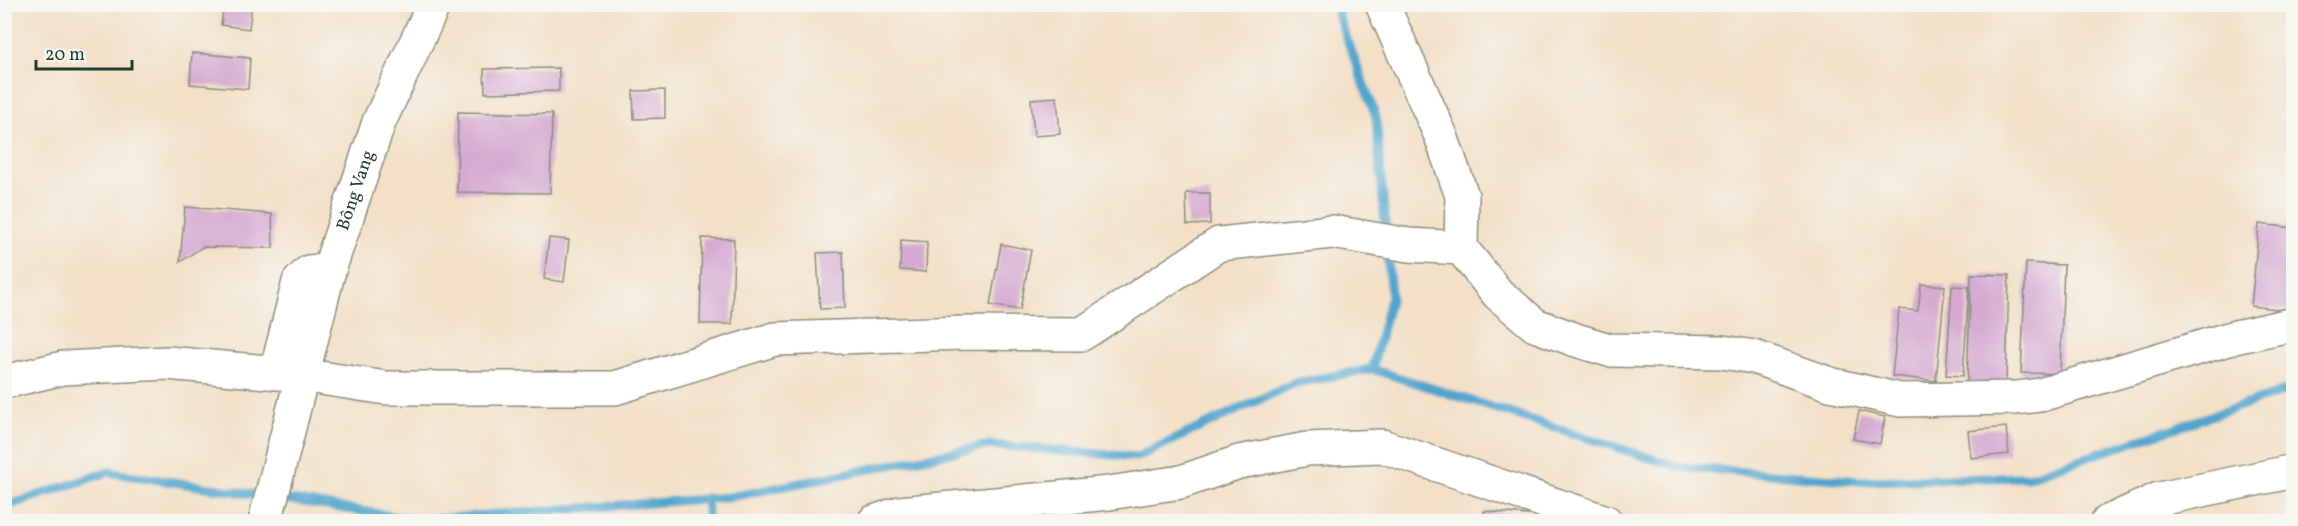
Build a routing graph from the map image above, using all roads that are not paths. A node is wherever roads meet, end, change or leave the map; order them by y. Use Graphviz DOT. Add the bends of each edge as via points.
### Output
graph roads {
  1 [pos="434,4"];
  2 [pos="1382,4"];
  3 [pos="1461,248"];
  4 [pos="2294,324"];
  5 [pos="292,378"];
  6 [pos="4,382"];
  7 [pos="2294,471"];
  8 [pos="265,522"];
  9 [pos="874,522"];
  10 [pos="1606,522"];
  11 [pos="2108,522"];
  1 -- 5 [label="street, Bông Vang" via="379,122"];
  2 -- 3 [label="street" via="1441,136 1462,196"];
  3 -- 4 [label="street" via="1498,294 1535,325 1576,340 1609,350 1722,352 1754,357 1830,384 1900,400 2040,395 2235,337"];
  3 -- 5 [label="street" via="1332,232 1219,244 1082,334 775,339 615,388 386,388"];
  5 -- 6 [label="street" via="167,363 63,368"];
  5 -- 8 [label="street, Bông Vang"];
  7 -- 11 [label="street" via="2159,499"];
  9 -- 10 [label="street" via="900,513 1109,493 1181,482 1239,462 1307,449 1382,446"];
}
